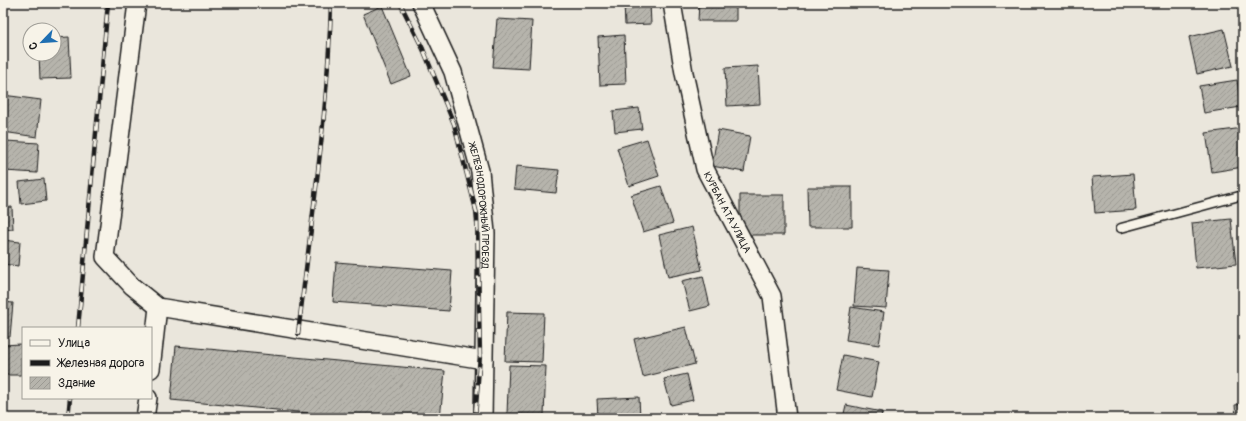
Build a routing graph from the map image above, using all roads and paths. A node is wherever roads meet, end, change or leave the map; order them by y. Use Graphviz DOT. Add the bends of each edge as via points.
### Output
graph roads {
  1 [pos="137,3"];
  2 [pos="421,3"];
  3 [pos="672,3"];
  4 [pos="1243,195"];
  5 [pos="1121,228"];
  6 [pos="158,307"];
  7 [pos="152,360"];
  8 [pos="484,360"];
  9 [pos="148,399"];
  10 [pos="145,418"];
  11 [pos="483,418"];
  12 [pos="787,418"];
  1 -- 6 [label="street" via="105,257 132,286"];
  2 -- 8 [label="street, ЖЕЛЕЗНОДОРОЖНЫЙ ПРОЕЗД" via="453,72 480,171 486,233"];
  3 -- 12 [label="street, КУРБАН АТА УЛИЦА" via="705,169 772,296"];
  4 -- 5 [label="lane"];
  6 -- 7 [label="street"];
  6 -- 8 [label="street"];
  8 -- 11 [label="street, ЖЕЛЕЗНОДОРОЖНЫЙ ПРОЕЗД"];
  9 -- 10 [label="street"];
}
